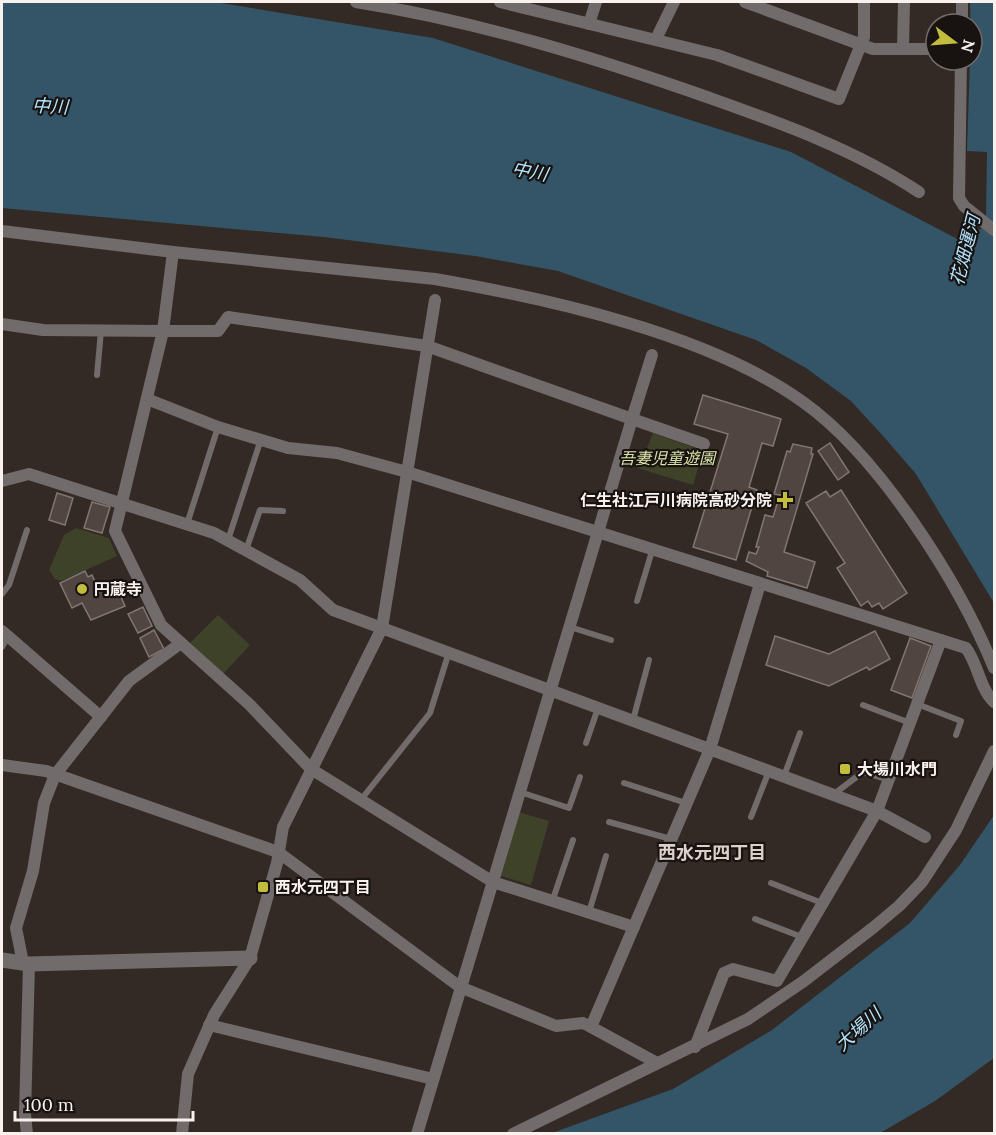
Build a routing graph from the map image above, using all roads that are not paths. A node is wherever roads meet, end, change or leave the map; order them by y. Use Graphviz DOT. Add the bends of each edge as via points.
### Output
graph roads {
  1 [pos="356,2"];
  2 [pos="500,2"];
  3 [pos="596,2"];
  4 [pos="674,2"];
  5 [pos="745,2"];
  6 [pos="864,2"];
  7 [pos="904,2"];
  8 [pos="537,6"];
  9 [pos="776,7"];
  10 [pos="589,24"];
  11 [pos="656,39"];
  12 [pos="862,45"];
  13 [pos="903,49"];
  14 [pos="924,49"];
  15 [pos="961,72"];
  16 [pos="919,192"];
  17 [pos="994,230"];
  18 [pos="2,231"];
  19 [pos="173,252"];
  20 [pos="435,300"];
  21 [pos="2,324"];
  22 [pos="101,331"];
  23 [pos="163,331"];
  24 [pos="427,346"];
  25 [pos="652,355"];
  26 [pos="97,375"];
  27 [pos="147,399"];
  28 [pos="632,419"];
  29 [pos="218,427"];
  30 [pos="261,439"];
  31 [pos="704,444"];
  32 [pos="407,472"];
  33 [pos="2,481"];
  34 [pos="122,504"];
  35 [pos="283,511"];
  36 [pos="187,524"];
  37 [pos="27,530"];
  38 [pos="598,534"];
  39 [pos="228,540"];
  40 [pos="246,550"];
  41 [pos="652,551"];
  42 [pos="760,584"];
  43 [pos="2,594"];
  44 [pos="637,601"];
  45 [pos="570,627"];
  46 [pos="382,628"];
  47 [pos="4,638"];
  48 [pos="611,640"];
  49 [pos="941,640"];
  50 [pos="181,643"];
  51 [pos="450,651"];
  52 [pos="649,660"];
  53 [pos="994,668"];
  54 [pos="551,690"];
  55 [pos="994,702"];
  56 [pos="917,704"];
  57 [pos="863,705"];
  58 [pos="598,707"];
  59 [pos="101,717"];
  60 [pos="633,720"];
  61 [pos="910,723"];
  62 [pos="800,733"];
  63 [pos="956,735"];
  64 [pos="586,743"];
  65 [pos="710,749"];
  66 [pos="994,751"];
  67 [pos="2,765"];
  68 [pos="311,769"];
  69 [pos="769,770"];
  70 [pos="55,775"];
  71 [pos="784,776"];
  72 [pos="580,777"];
  73 [pos="889,780"];
  74 [pos="624,783"];
  75 [pos="520,792"];
  76 [pos="833,794"];
  77 [pos="360,801"];
  78 [pos="687,804"];
  79 [pos="877,810"];
  80 [pos="751,817"];
  81 [pos="609,822"];
  82 [pos="925,837"];
  83 [pos="672,839"];
  84 [pos="573,840"];
  85 [pos="278,852"];
  86 [pos="606,856"];
  87 [pos="493,882"];
  88 [pos="771,883"];
  89 [pos="552,902"];
  90 [pos="823,903"];
  91 [pos="589,913"];
  92 [pos="755,919"];
  93 [pos="634,927"];
  94 [pos="803,937"];
  95 [pos="250,958"];
  96 [pos="2,960"];
  97 [pos="26,964"];
  98 [pos="460,987"];
  99 [pos="209,1025"];
  100 [pos="591,1027"];
  101 [pos="695,1047"];
  102 [pos="657,1063"];
  103 [pos="433,1079"];
  104 [pos="27,1134"];
  105 [pos="182,1134"];
  106 [pos="417,1134"];
  107 [pos="513,1134"];
  1 -- 16 [label="street" via="469,25 637,73 813,136"];
  2 -- 8 [label="street"];
  3 -- 10 [label="street"];
  4 -- 11 [label="street"];
  5 -- 9 [label="street"];
  6 -- 12 [label="street"];
  7 -- 13 [label="street"];
  8 -- 10 [label="street"];
  9 -- 12 [label="street"];
  10 -- 11 [label="street"];
  11 -- 12 [label="street" via="717,55 839,99"];
  12 -- 13 [label="street"];
  13 -- 14 [label="street"];
  15 -- 17 [label="street" via="959,198"];
  18 -- 19 [label="street"];
  19 -- 23 [label="street"];
  19 -- 53 [label="street" via="488,288 659,334 759,376 803,402 861,454 948,579"];
  20 -- 24 [label="street"];
  21 -- 22 [label="street" via="43,330"];
  22 -- 23 [label="street"];
  22 -- 26 [label="lane"];
  23 -- 24 [label="street" via="218,331 228,316"];
  23 -- 27 [label="street"];
  24 -- 28 [label="street"];
  24 -- 32 [label="street"];
  25 -- 28 [label="street"];
  27 -- 29 [label="street"];
  27 -- 34 [label="street"];
  28 -- 31 [label="street"];
  28 -- 38 [label="street"];
  29 -- 30 [label="street"];
  29 -- 36 [label="lane"];
  30 -- 32 [label="street" via="288,448 337,453"];
  30 -- 39 [label="lane"];
  32 -- 38 [label="street"];
  32 -- 46 [label="street"];
  33 -- 34 [label="street" via="29,474"];
  34 -- 36 [label="street"];
  34 -- 50 [label="street" via="115,531 161,625"];
  35 -- 40 [label="lane" via="260,510"];
  36 -- 39 [label="street"];
  37 -- 43 [label="lane" via="9,585"];
  38 -- 41 [label="street"];
  38 -- 45 [label="street"];
  39 -- 40 [label="street"];
  40 -- 46 [label="street" via="300,580 333,610"];
  41 -- 42 [label="street"];
  41 -- 44 [label="lane"];
  42 -- 49 [label="street"];
  42 -- 65 [label="street"];
  45 -- 48 [label="lane"];
  45 -- 54 [label="street"];
  46 -- 51 [label="street"];
  46 -- 68 [label="street"];
  47 -- 59 [label="street"];
  49 -- 55 [label="street" via="966,648"];
  49 -- 56 [label="street"];
  50 -- 59 [label="street" via="129,681"];
  50 -- 68 [label="street" via="249,704"];
  51 -- 54 [label="street"];
  51 -- 77 [label="lane" via="430,713"];
  52 -- 60 [label="lane"];
  54 -- 58 [label="street"];
  54 -- 75 [label="street"];
  56 -- 61 [label="street"];
  56 -- 63 [label="lane" via="961,720"];
  57 -- 61 [label="lane"];
  58 -- 60 [label="street"];
  58 -- 64 [label="lane"];
  59 -- 70 [label="street"];
  60 -- 65 [label="street"];
  61 -- 73 [label="street"];
  62 -- 71 [label="lane"];
  65 -- 69 [label="street"];
  65 -- 78 [label="street"];
  66 -- 101 [label="street" via="956,830 922,882 899,906 765,1009"];
  67 -- 70 [label="street"];
  68 -- 77 [label="street"];
  68 -- 85 [label="street" via="283,827"];
  69 -- 71 [label="street"];
  69 -- 80 [label="lane"];
  70 -- 85 [label="street"];
  70 -- 97 [label="street" via="44,803 33,871 16,928"];
  71 -- 76 [label="street"];
  72 -- 75 [label="lane" via="569,808"];
  73 -- 76 [label="lane" via="863,772"];
  73 -- 79 [label="street"];
  74 -- 78 [label="lane"];
  75 -- 87 [label="street"];
  76 -- 79 [label="street"];
  77 -- 87 [label="street"];
  78 -- 83 [label="street"];
  79 -- 82 [label="street"];
  79 -- 90 [label="street"];
  81 -- 83 [label="lane"];
  83 -- 93 [label="street"];
  84 -- 89 [label="lane"];
  85 -- 95 [label="street"];
  85 -- 98 [label="street"];
  86 -- 91 [label="lane"];
  87 -- 89 [label="street"];
  87 -- 98 [label="street"];
  88 -- 90 [label="lane"];
  89 -- 91 [label="street"];
  90 -- 94 [label="street"];
  91 -- 93 [label="street"];
  92 -- 94 [label="lane"];
  93 -- 100 [label="street"];
  94 -- 101 [label="street" via="777,981 733,969 724,973"];
  95 -- 97 [label="street"];
  95 -- 99 [label="street"];
  96 -- 97 [label="street"];
  97 -- 104 [label="street"];
  98 -- 100 [label="street" via="556,1026 583,1023"];
  98 -- 103 [label="street"];
  99 -- 103 [label="street"];
  99 -- 105 [label="street" via="188,1074"];
  100 -- 102 [label="street"];
  101 -- 102 [label="street"];
  102 -- 107 [label="street"];
  103 -- 106 [label="street"];
}
